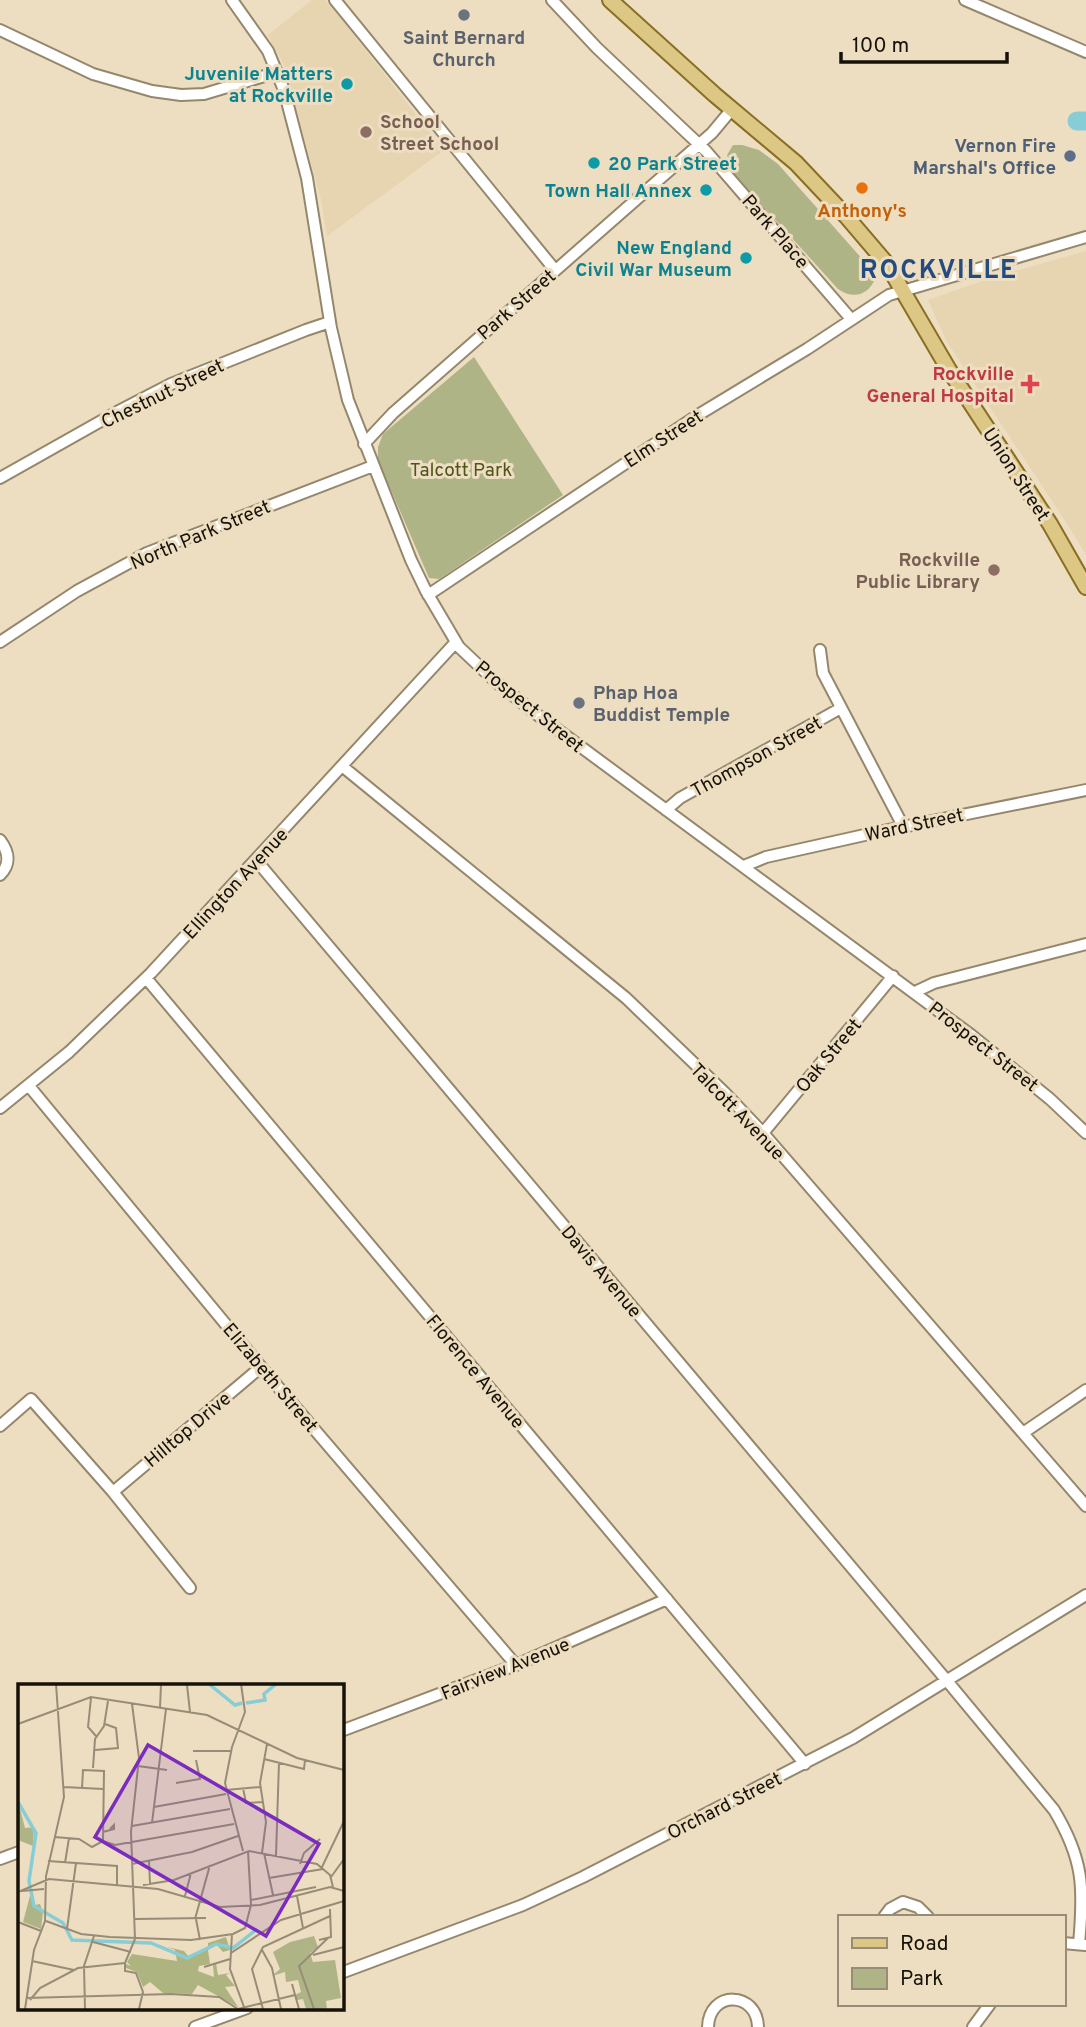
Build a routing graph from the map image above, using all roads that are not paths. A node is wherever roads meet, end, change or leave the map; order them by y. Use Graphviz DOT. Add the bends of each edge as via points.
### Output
graph roads {
  1 [pos="232,0"];
  2 [pos="335,0"];
  3 [pos="552,0"];
  4 [pos="610,0"];
  5 [pos="965,0"];
  6 [pos="0,30"];
  7 [pos="1086,52"];
  8 [pos="278,72"];
  9 [pos="732,109"];
  10 [pos="699,145"];
  11 [pos="1086,237"];
  12 [pos="555,270"];
  13 [pos="903,290"];
  14 [pos="851,319"];
  15 [pos="330,322"];
  16 [pos="364,444"];
  17 [pos="373,466"];
  18 [pos="0,478"];
  19 [pos="1086,587"];
  20 [pos="428,596"];
  21 [pos="0,642"];
  22 [pos="456,642"];
  23 [pos="820,650"];
  24 [pos="841,708"];
  25 [pos="342,766"];
  26 [pos="1086,790"];
  27 [pos="666,810"];
  28 [pos="903,826"];
  29 [pos="0,840"];
  30 [pos="256,860"];
  31 [pos="744,866"];
  32 [pos="0,875"];
  33 [pos="1086,944"];
  34 [pos="893,976"];
  35 [pos="146,978"];
  36 [pos="915,992"];
  37 [pos="29,1086"];
  38 [pos="0,1108"];
  39 [pos="1085,1131"];
  40 [pos="763,1133"];
  41 [pos="261,1367"];
  42 [pos="1086,1390"];
  43 [pos="0,1426"];
  44 [pos="1023,1433"];
  45 [pos="113,1492"];
  46 [pos="1086,1506"];
  47 [pos="190,1588"];
  48 [pos="1086,1595"];
  49 [pos="667,1599"];
  50 [pos="516,1665"];
  51 [pos="948,1682"];
  52 [pos="343,1730"];
  53 [pos="805,1764"];
  54 [pos="18,1852"];
  55 [pos="0,1859"];
  56 [pos="886,1915"];
  57 [pos="926,1915"];
  58 [pos="1065,1944"];
  59 [pos="1083,1945"];
  60 [pos="343,1972"];
  61 [pos="989,2006"];
  62 [pos="231,2011"];
  63 [pos="195,2027"];
  64 [pos="708,2027"];
  65 [pos="758,2027"];
  66 [pos="973,2027"];
  1 -- 8 [label="street, Prospect Street"];
  2 -- 12 [label="street"];
  3 -- 10 [label="street, Park Place"];
  4 -- 9 [label="main road, Union Street"];
  5 -- 7 [label="street"];
  6 -- 8 [label="street" via="93,74 152,91 204,94"];
  8 -- 15 [label="street, Prospect Street" via="307,178"];
  9 -- 10 [label="street, Park Street"];
  9 -- 13 [label="main road, Union Street" via="823,190 887,264"];
  10 -- 12 [label="street, Park Street"];
  10 -- 14 [label="street, Park Place"];
  11 -- 13 [label="street, Elm Street"];
  12 -- 16 [label="street, Park Street"];
  13 -- 14 [label="street, Elm Street"];
  13 -- 19 [label="main road, Union Street"];
  14 -- 20 [label="street, Elm Street" via="667,435"];
  15 -- 16 [label="street, Prospect Street" via="348,400"];
  15 -- 18 [label="street, Chestnut Street" via="172,384"];
  16 -- 17 [label="street, Prospect Street"];
  17 -- 20 [label="street, Prospect Street"];
  17 -- 21 [label="street, North Park Street" via="146,553"];
  20 -- 22 [label="street, Prospect Street"];
  22 -- 25 [label="street, Ellington Avenue"];
  22 -- 27 [label="street, Prospect Street" via="508,692"];
  23 -- 24 [label="street" via="822,668"];
  24 -- 27 [label="street, Thompson Street"];
  24 -- 28 [label="street, Thompson Street"];
  25 -- 30 [label="street, Ellington Avenue"];
  25 -- 40 [label="street, Talcott Avenue" via="626,998"];
  26 -- 28 [label="street, Ward Street"];
  27 -- 31 [label="street, Prospect Street"];
  28 -- 31 [label="street, Ward Street"];
  29 -- 32 [label="street" via="8,861"];
  30 -- 35 [label="street, Ellington Avenue"];
  30 -- 51 [label="street, Davis Avenue"];
  31 -- 34 [label="street, Prospect Street"];
  33 -- 36 [label="street" via="934,983"];
  34 -- 36 [label="street, Prospect Street"];
  34 -- 40 [label="street, Oak Street"];
  35 -- 37 [label="street, Ellington Avenue"];
  35 -- 49 [label="street, Florence Avenue"];
  36 -- 39 [label="street, Prospect Street" via="1009,1064"];
  37 -- 38 [label="street, Ellington Avenue"];
  37 -- 41 [label="street, Elizabeth Street"];
  40 -- 44 [label="street, Talcott Avenue"];
  41 -- 45 [label="street, Hilltop Drive"];
  41 -- 50 [label="street, Elizabeth Street"];
  42 -- 44 [label="street"];
  43 -- 45 [label="street" via="31,1399"];
  44 -- 46 [label="street, Talcott Avenue"];
  45 -- 47 [label="street"];
  48 -- 51 [label="street, Orchard Street"];
  49 -- 50 [label="street, Fairview Avenue"];
  49 -- 53 [label="street, Florence Avenue"];
  50 -- 52 [label="street, Fairview Avenue"];
  51 -- 53 [label="street, Orchard Street"];
  51 -- 59 [label="street, Davis Avenue" via="1066,1830 1082,1879"];
  53 -- 60 [label="street, Orchard Street" via="538,1898"];
  54 -- 55 [label="street"];
  56 -- 57 [label="street" via="902,1902"];
  58 -- 59 [label="street"];
  61 -- 66 [label="street"];
  62 -- 63 [label="street"];
  64 -- 65 [label="street" via="714,2008 736,2000 755,2013"];
}
